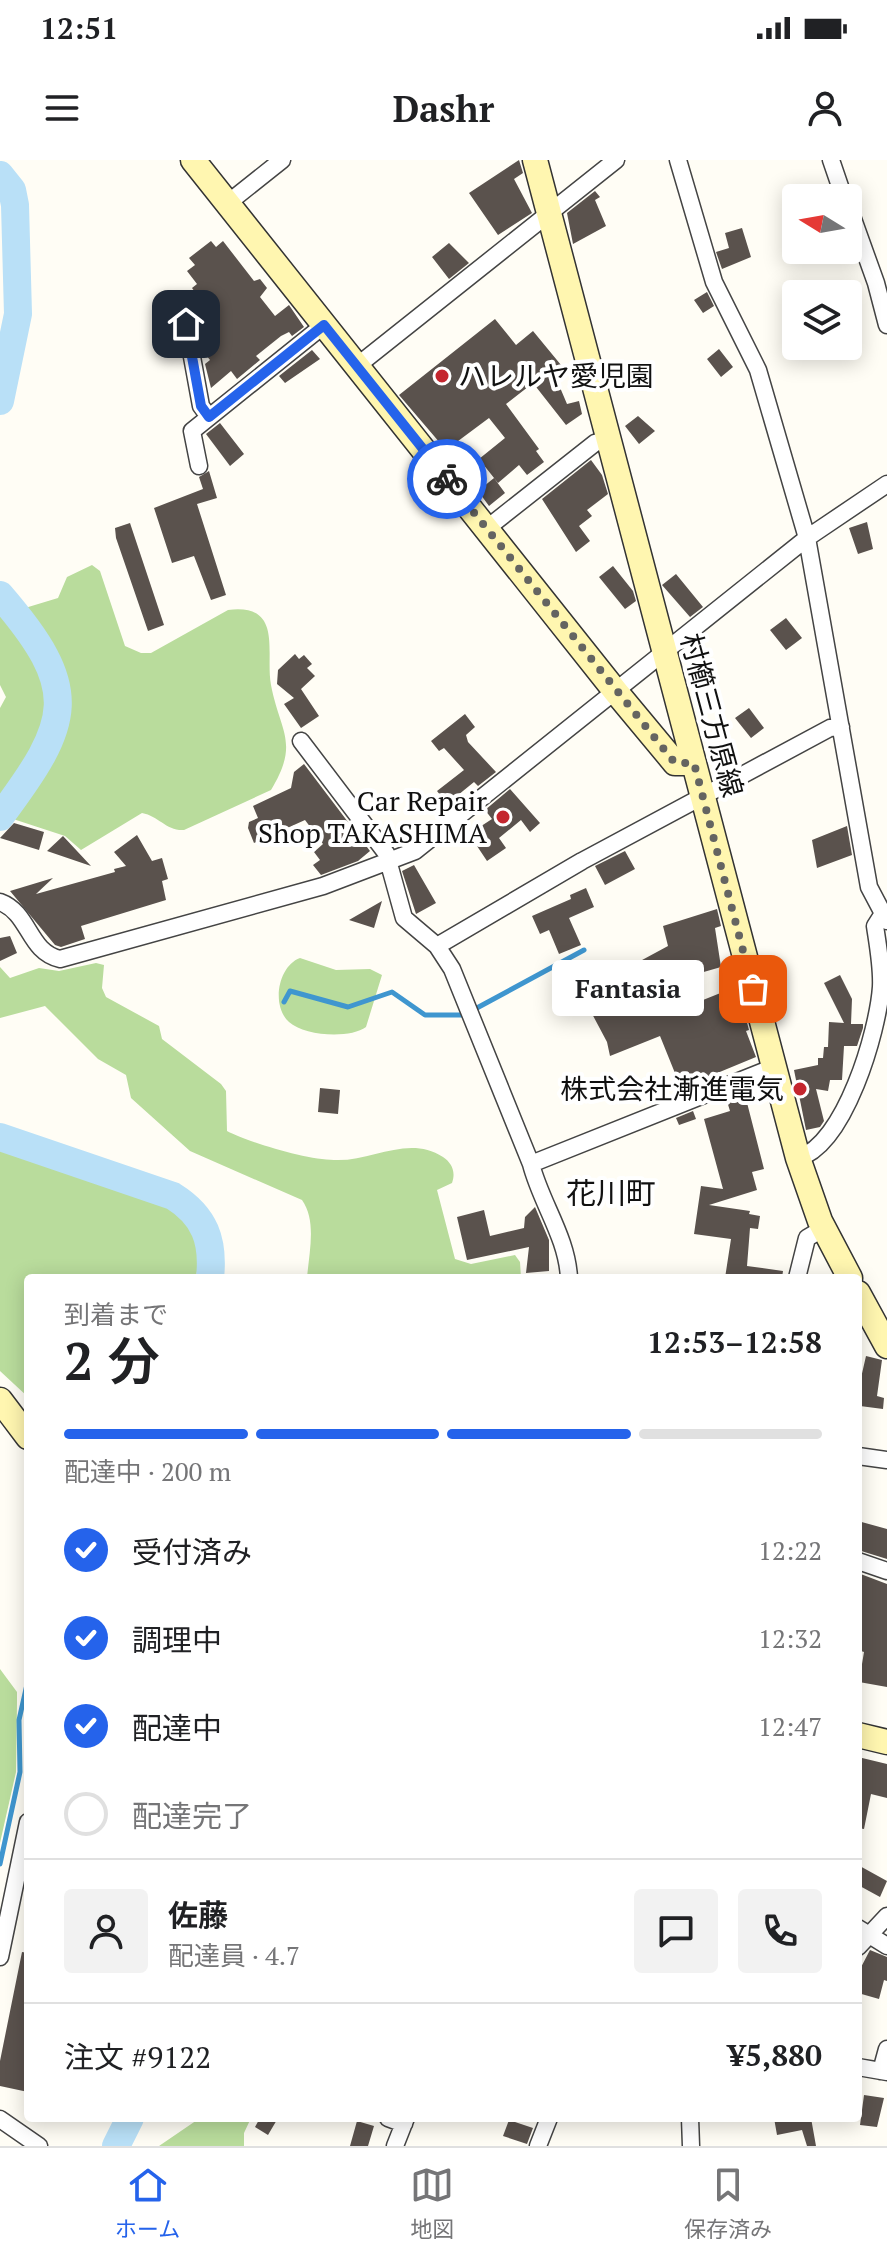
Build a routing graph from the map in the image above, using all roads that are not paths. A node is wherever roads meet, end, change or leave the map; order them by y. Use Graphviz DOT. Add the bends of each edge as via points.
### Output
graph roads {
  1 [pos="193,160"];
  2 [pos="282,160"];
  3 [pos="535,160"];
  4 [pos="616,160"];
  5 [pos="678,160"];
  6 [pos="831,160"];
  7 [pos="839,184"];
  8 [pos="228,203"];
  9 [pos="549,213"];
  10 [pos="862,242"];
  11 [pos="186,324"];
  12 [pos="324,325"];
  13 [pos="887,325"];
  14 [pos="357,366"];
  15 [pos="209,417"];
  16 [pos="609,439"];
  17 [pos="199,466"];
  18 [pos="887,484"];
  19 [pos="486,529"];
  20 [pos="807,538"];
  21 [pos="665,653"];
  22 [pos="616,692"];
  23 [pos="841,727"];
  24 [pos="301,741"];
  25 [pos="694,763"];
  26 [pos="703,797"];
  27 [pos="387,864"];
  28 [pos="0,902"];
  29 [pos="884,918"];
  30 [pos="437,946"];
  31 [pos="774,1067"];
  32 [pos="798,1158"];
  33 [pos="531,1164"];
  34 [pos="824,1228"];
  35 [pos="568,1274"];
  36 [pos="798,1274"];
  37 [pos="848,1274"];
  38 [pos="862,1297"];
  39 [pos="878,1312"];
  40 [pos="887,1346"];
  41 [pos="0,1400"];
  42 [pos="24,1431"];
  43 [pos="862,1457"];
  44 [pos="887,1460"];
  45 [pos="862,1562"];
  46 [pos="887,1571"];
  47 [pos="862,1736"];
  48 [pos="887,1742"];
  49 [pos="24,1841"];
  50 [pos="887,1916"];
  51 [pos="862,1937"];
  52 [pos="887,1946"];
  53 [pos="0,1957"];
  54 [pos="887,2049"];
  55 [pos="862,2068"];
  56 [pos="884,2072"];
  57 [pos="0,2119"];
  58 [pos="399,2122"];
  59 [pos="547,2122"];
  60 [pos="690,2122"];
  61 [pos="39,2146"];
  62 [pos="395,2146"];
  63 [pos="538,2146"];
  64 [pos="691,2146"];
  1 -- 8 [label="main road"];
  2 -- 8 [label="street"];
  3 -- 9 [label="main road, 村櫛三方原線"];
  4 -- 9 [label="street"];
  5 -- 20 [label="street" via="714,282 758,370"];
  6 -- 7 [label="street"];
  8 -- 12 [label="main road"];
  9 -- 14 [label="street"];
  9 -- 16 [label="main road, 村櫛三方原線"];
  10 -- 13 [label="street"];
  11 -- 15 [label="street" via="201,406"];
  12 -- 14 [label="main road"];
  12 -- 15 [label="street"];
  14 -- 19 [label="main road"];
  15 -- 17 [label="street" via="192,431"];
  16 -- 19 [label="street" via="595,443"];
  16 -- 21 [label="main road, 村櫛三方原線"];
  18 -- 20 [label="street"];
  19 -- 22 [label="main road"];
  20 -- 21 [label="street"];
  20 -- 23 [label="street"];
  21 -- 22 [label="street"];
  21 -- 25 [label="main road, 村櫛三方原線"];
  22 -- 25 [label="main road" via="675,763"];
  22 -- 27 [label="street" via="425,844"];
  23 -- 26 [label="street" via="830,728"];
  23 -- 29 [label="street" via="869,887"];
  24 -- 27 [label="street" via="386,853"];
  25 -- 26 [label="main road, 村櫛三方原線"];
  26 -- 30 [label="street"];
  26 -- 31 [label="main road, 村櫛三方原線"];
  27 -- 28 [label="street" via="60,959 43,952 25,920"];
  27 -- 30 [label="street" via="404,918"];
  29 -- 32 [label="street" via="875,926 879,1001 855,1086 811,1154"];
  30 -- 33 [label="street" via="452,969"];
  31 -- 32 [label="main road, 村櫛三方原線"];
  31 -- 33 [label="street"];
  32 -- 34 [label="main road, 村櫛三方原線"];
  33 -- 35 [label="street" via="565,1247"];
  34 -- 36 [label="street" via="807,1238"];
  34 -- 37 [label="main road, 村櫛三方原線"];
  38 -- 39 [label="main road"];
  39 -- 40 [label="main road"];
  41 -- 42 [label="main road"];
  43 -- 44 [label="street"];
  45 -- 46 [label="street"];
  47 -- 48 [label="main road"];
  49 -- 53 [label="street"];
  50 -- 51 [label="street"];
  51 -- 52 [label="street"];
  54 -- 56 [label="street"];
  55 -- 56 [label="street"];
  57 -- 61 [label="street"];
  58 -- 62 [label="street"];
  59 -- 63 [label="street"];
  60 -- 64 [label="street"];
}
